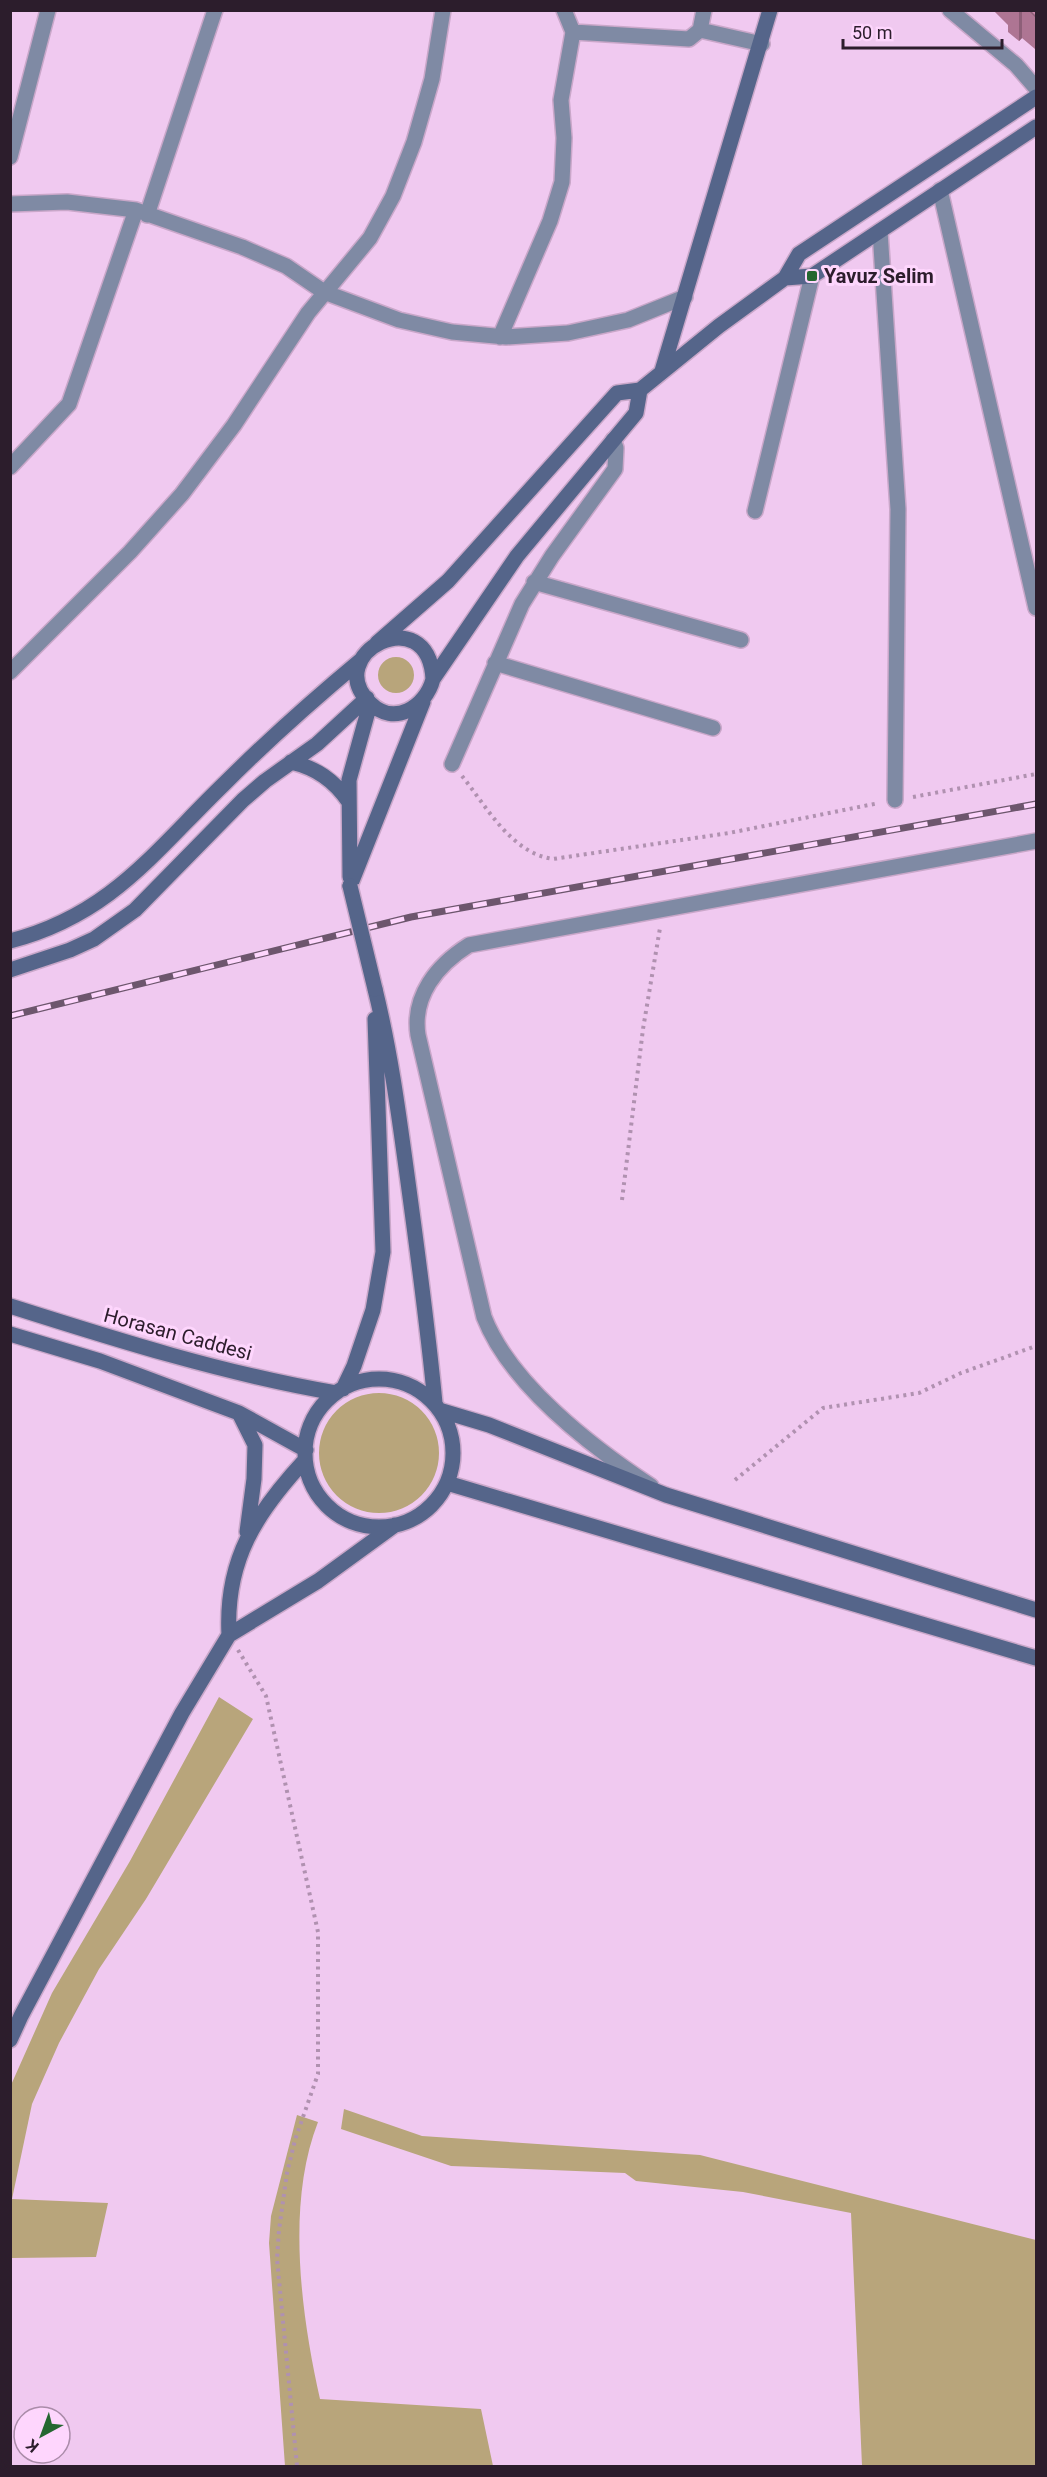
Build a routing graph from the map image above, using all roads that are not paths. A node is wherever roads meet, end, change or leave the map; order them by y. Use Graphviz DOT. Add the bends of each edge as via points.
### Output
graph roads {
  1 [pos="48,10"];
  2 [pos="215,10"];
  3 [pos="443,10"];
  4 [pos="564,10"];
  5 [pos="704,10"];
  6 [pos="770,10"];
  7 [pos="950,10"];
  8 [pos="700,30"];
  9 [pos="573,32"];
  10 [pos="762,44"];
  11 [pos="1036,88"];
  12 [pos="1036,97"];
  13 [pos="1036,127"];
  14 [pos="10,157"];
  15 [pos="940,190"];
  16 [pos="10,204"];
  17 [pos="142,212"];
  18 [pos="880,231"];
  19 [pos="812,276"];
  20 [pos="785,278"];
  21 [pos="324,292"];
  22 [pos="685,297"];
  23 [pos="500,337"];
  24 [pos="662,371"];
  25 [pos="640,390"];
  26 [pos="613,440"];
  27 [pos="10,467"];
  28 [pos="754,511"];
  29 [pos="534,582"];
  30 [pos="1036,608"];
  31 [pos="741,640"];
  32 [pos="376,643"];
  33 [pos="361,660"];
  34 [pos="495,663"];
  35 [pos="10,672"];
  36 [pos="433,679"];
  37 [pos="424,700"];
  38 [pos="368,701"];
  39 [pos="713,728"];
  40 [pos="291,762"];
  41 [pos="452,764"];
  42 [pos="896,800"];
  43 [pos="349,802"];
  44 [pos="1036,841"];
  45 [pos="350,886"];
  46 [pos="10,941"];
  47 [pos="10,970"];
  48 [pos="375,989"];
  49 [pos="10,1306"];
  50 [pos="10,1334"];
  51 [pos="339,1391"];
  52 [pos="437,1406"];
  53 [pos="239,1413"];
  54 [pos="305,1455"];
  55 [pos="447,1483"];
  56 [pos="666,1495"];
  57 [pos="395,1526"];
  58 [pos="247,1538"];
  59 [pos="1036,1610"];
  60 [pos="229,1635"];
  61 [pos="1036,1658"];
  62 [pos="10,2040"];
  1 -- 14 [label="street"];
  2 -- 17 [label="street"];
  3 -- 21 [label="street" via="424,111 393,196 370,238"];
  4 -- 9 [label="street"];
  5 -- 8 [label="street"];
  6 -- 10 [label="street"];
  7 -- 11 [label="street" via="1016,65"];
  8 -- 9 [label="street" via="689,39"];
  8 -- 10 [label="street"];
  9 -- 23 [label="street" via="561,100 562,182 550,221"];
  10 -- 22 [label="street"];
  12 -- 20 [label="street" via="799,254"];
  13 -- 15 [label="street"];
  15 -- 18 [label="street"];
  15 -- 30 [label="street"];
  16 -- 17 [label="street" via="67,202"];
  17 -- 21 [label="street" via="286,266"];
  17 -- 27 [label="street" via="69,404"];
  18 -- 19 [label="street"];
  18 -- 42 [label="street" via="898,508"];
  19 -- 20 [label="street"];
  19 -- 28 [label="street"];
  20 -- 24 [label="street"];
  21 -- 23 [label="street" via="425,327"];
  21 -- 35 [label="street" via="182,494"];
  22 -- 23 [label="street" via="598,328 548,336"];
  22 -- 24 [label="street"];
  24 -- 25 [label="street"];
  25 -- 26 [label="street" via="636,413"];
  25 -- 32 [label="street" via="617,393 448,581"];
  26 -- 29 [label="street" via="615,469"];
  26 -- 36 [label="street" via="517,556"];
  29 -- 31 [label="street"];
  29 -- 34 [label="street"];
  32 -- 33 [label="street"];
  32 -- 36 [label="street" via="388,638 411,641 428,656"];
  33 -- 38 [label="street" via="359,683"];
  33 -- 46 [label="street" via="259,749 130,879 64,923"];
  34 -- 39 [label="street"];
  34 -- 41 [label="street"];
  36 -- 37 [label="street"];
  37 -- 38 [label="street" via="404,712 381,710"];
  37 -- 45 [label="street"];
  38 -- 40 [label="street"];
  38 -- 43 [label="street" via="349,780"];
  40 -- 43 [label="street" via="323,774"];
  40 -- 47 [label="street" via="243,800 116,925 70,950"];
  43 -- 45 [label="street"];
  44 -- 56 [label="street" via="469,945 448,959 431,979 419,1003 417,1024 484,1317 493,1340 525,1380 584,1436"];
  45 -- 48 [label="street, bridge"];
  48 -- 51 [label="street" via="383,1252 373,1310 354,1366"];
  48 -- 52 [label="street" via="399,1110"];
  49 -- 51 [label="street, Horasan Caddesi" via="103,1336 267,1380"];
  50 -- 53 [label="street" via="100,1361"];
  51 -- 52 [label="street" via="364,1380 395,1380 416,1389"];
  51 -- 54 [label="street" via="315,1416"];
  52 -- 55 [label="street" via="453,1445"];
  52 -- 56 [label="street"];
  53 -- 54 [label="street"];
  53 -- 58 [label="street" via="255,1445"];
  54 -- 57 [label="street" via="315,1490 336,1513 364,1525"];
  54 -- 58 [label="street"];
  55 -- 57 [label="street" via="435,1503 423,1513"];
  55 -- 61 [label="street"];
  56 -- 59 [label="street"];
  57 -- 60 [label="street" via="318,1581"];
  58 -- 60 [label="street" via="233,1576 228,1605"];
  60 -- 62 [label="street" via="177,1724"];
}
